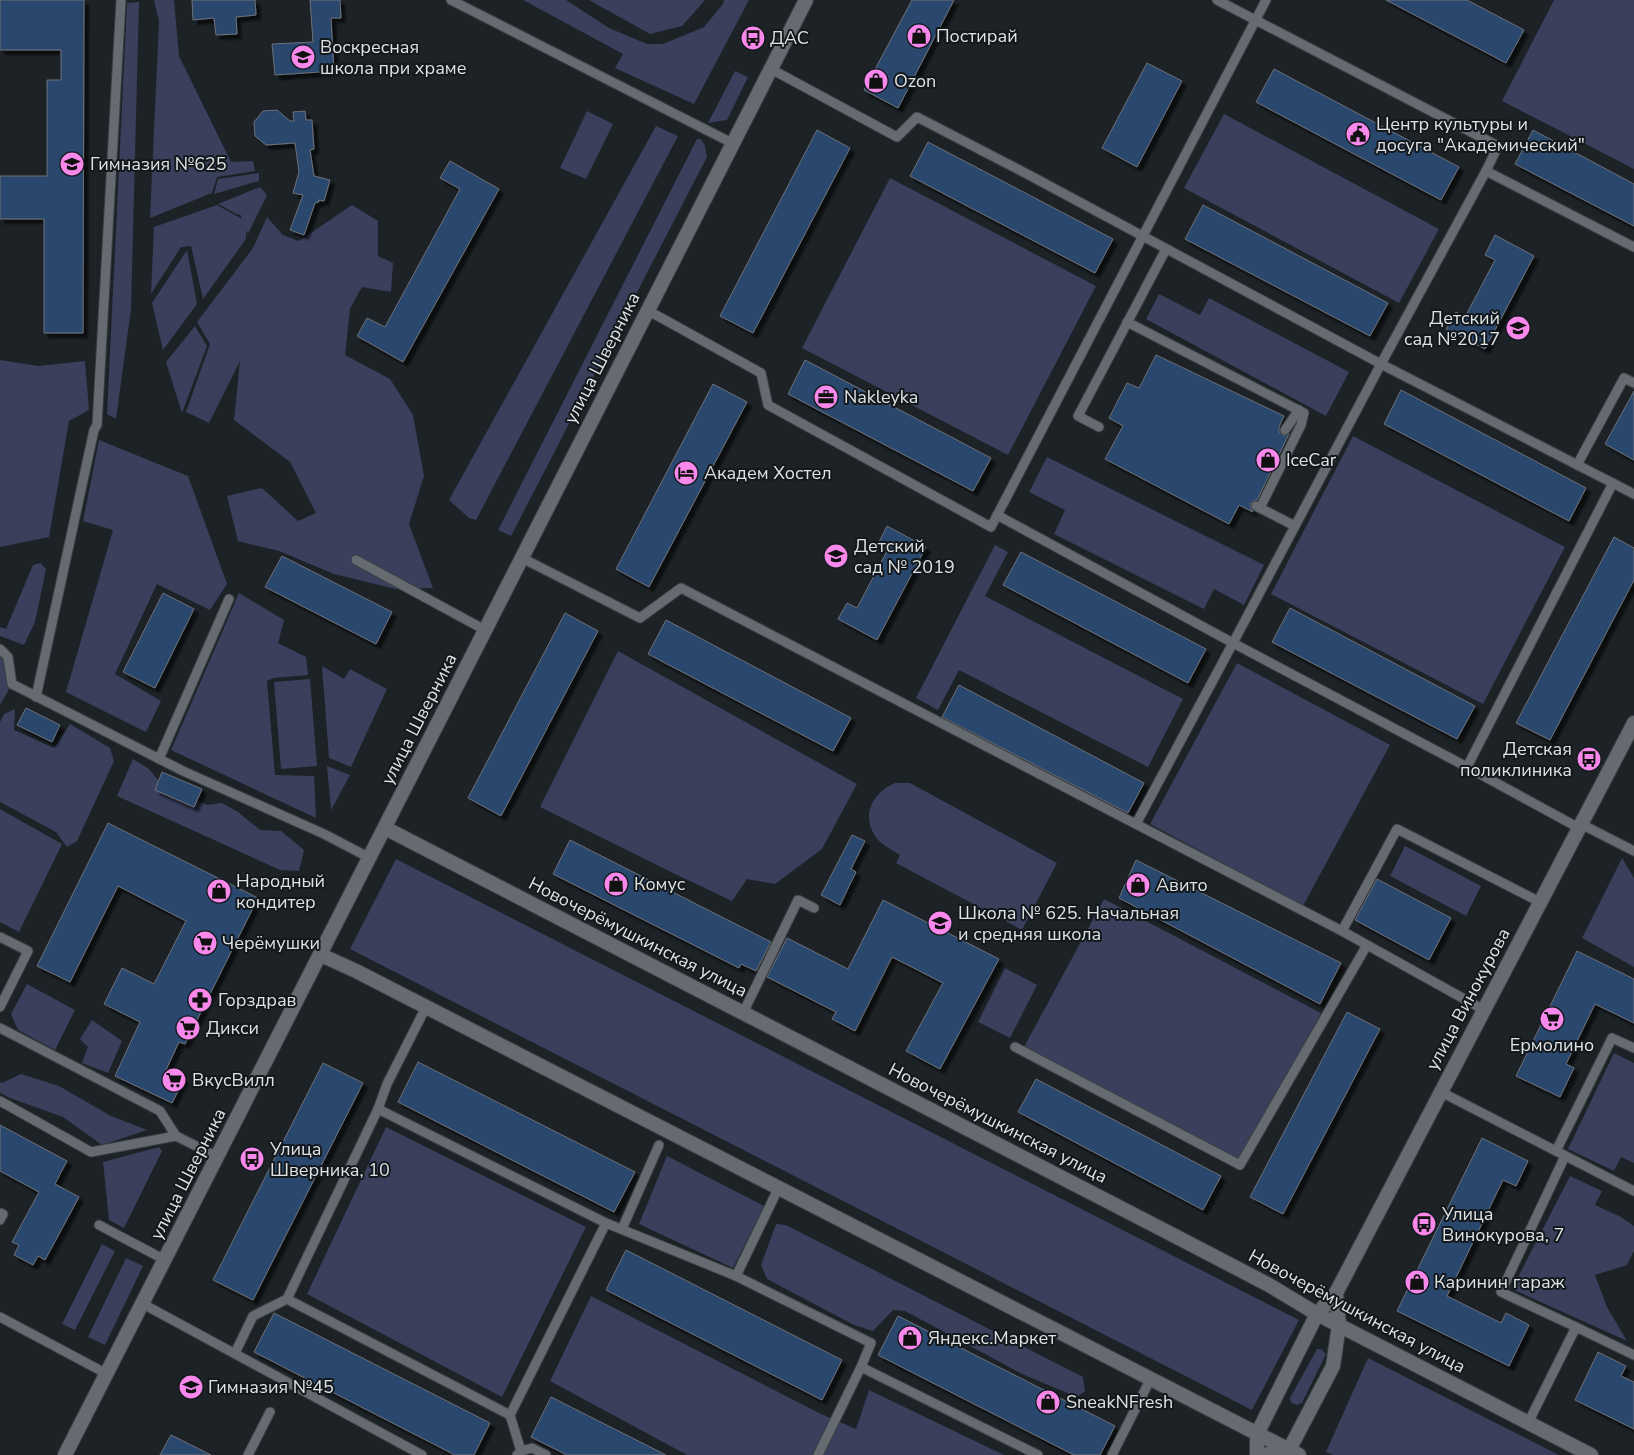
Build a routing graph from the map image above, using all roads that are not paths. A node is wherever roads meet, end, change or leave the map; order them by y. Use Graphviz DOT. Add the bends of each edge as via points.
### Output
graph roads {
  1 [pos="121,0"];
  2 [pos="451,0"];
  3 [pos="806,0"];
  4 [pos="1217,0"];
  5 [pos="1266,0"];
  6 [pos="1255,20"];
  7 [pos="771,69"];
  8 [pos="732,143"];
  9 [pos="1486,170"];
  10 [pos="1143,236"];
  11 [pos="1634,247"];
  12 [pos="1166,248"];
  13 [pos="647,310"];
  14 [pos="1127,322"];
  15 [pos="1380,364"];
  16 [pos="1634,383"];
  17 [pos="1298,410"];
  18 [pos="1099,427"];
  19 [pos="1285,430"];
  20 [pos="1577,465"];
  21 [pos="1613,483"];
  22 [pos="1634,494"];
  23 [pos="997,515"];
  24 [pos="1295,526"];
  25 [pos="522,558"];
  26 [pos="356,560"];
  27 [pos="229,599"];
  28 [pos="485,630"];
  29 [pos="1233,643"];
  30 [pos="0,649"];
  31 [pos="36,698"];
  32 [pos="1634,724"];
  33 [pos="159,759"];
  34 [pos="1467,767"];
  35 [pos="1136,824"];
  36 [pos="1580,826"];
  37 [pos="385,828"];
  38 [pos="1634,851"];
  39 [pos="370,858"];
  40 [pos="1540,902"];
  41 [pos="814,908"];
  42 [pos="1342,932"];
  43 [pos="0,937"];
  44 [pos="1367,945"];
  45 [pos="321,955"];
  46 [pos="0,1007"];
  47 [pos="426,1007"];
  48 [pos="1484,1010"];
  49 [pos="743,1013"];
  50 [pos="0,1028"];
  51 [pos="1015,1047"];
  52 [pos="1634,1048"];
  53 [pos="1441,1092"];
  54 [pos="0,1101"];
  55 [pos="378,1109"];
  56 [pos="176,1136"];
  57 [pos="659,1145"];
  58 [pos="1556,1150"];
  59 [pos="1565,1156"];
  60 [pos="218,1157"];
  61 [pos="778,1188"];
  62 [pos="1634,1191"];
  63 [pos="0,1213"];
  64 [pos="0,1220"];
  65 [pos="606,1222"];
  66 [pos="99,1226"];
  67 [pos="622,1229"];
  68 [pos="165,1260"];
  69 [pos="736,1276"];
  70 [pos="1336,1293"];
  71 [pos="287,1298"];
  72 [pos="143,1304"];
  73 [pos="1317,1314"];
  74 [pos="0,1317"];
  75 [pos="1339,1325"];
  76 [pos="1576,1327"];
  77 [pos="235,1353"];
  78 [pos="1634,1355"];
  79 [pos="861,1367"];
  80 [pos="107,1374"];
  81 [pos="1150,1380"];
  82 [pos="270,1412"];
  83 [pos="510,1415"];
  84 [pos="1528,1423"];
  85 [pos="1257,1434"];
  86 [pos="1294,1452"];
  87 [pos="519,1453"];
  88 [pos="65,1455"];
  89 [pos="248,1455"];
  90 [pos="422,1455"];
  91 [pos="546,1455"];
  92 [pos="818,1455"];
  93 [pos="1038,1455"];
  94 [pos="1112,1455"];
  95 [pos="1257,1455"];
  96 [pos="1263,1455"];
  97 [pos="1591,1455"];
  1 -- 31 [label="lane" via="97,425"];
  2 -- 8 [label="lane"];
  3 -- 7 [label="street, улица Шверника"];
  4 -- 6 [label="lane"];
  5 -- 6 [label="lane"];
  6 -- 9 [label="lane" via="1498,146"];
  6 -- 10 [label="lane"];
  7 -- 8 [label="street, улица Шверника"];
  7 -- 10 [label="lane" via="897,136 917,117"];
  8 -- 13 [label="street, улица Шверника"];
  9 -- 11 [label="lane"];
  9 -- 15 [label="lane"];
  10 -- 12 [label="lane"];
  10 -- 23 [label="lane"];
  12 -- 14 [label="lane"];
  12 -- 15 [label="lane"];
  13 -- 23 [label="lane" via="761,373 768,405 991,527"];
  13 -- 25 [label="street, улица Шверника"];
  14 -- 17 [label="lane"];
  14 -- 18 [label="lane" via="1078,416"];
  15 -- 20 [label="lane"];
  15 -- 24 [label="lane"];
  16 -- 20 [label="lane" via="1624,378"];
  17 -- 19 [label="lane"];
  17 -- 24 [label="lane" via="1304,413 1301,425 1258,507"];
  20 -- 21 [label="lane"];
  21 -- 22 [label="lane"];
  21 -- 34 [label="lane"];
  23 -- 29 [label="lane"];
  24 -- 29 [label="lane"];
  25 -- 28 [label="street, улица Шверника"];
  25 -- 35 [label="lane" via="640,618 681,588"];
  26 -- 28 [label="lane"];
  27 -- 33 [label="lane"];
  28 -- 37 [label="street, улица Шверника"];
  29 -- 34 [label="lane"];
  29 -- 35 [label="lane"];
  30 -- 31 [label="lane" via="8,657 12,684"];
  31 -- 33 [label="lane"];
  32 -- 36 [label="street, улица Винокурова"];
  33 -- 39 [label="lane"];
  34 -- 36 [label="lane"];
  35 -- 42 [label="lane"];
  36 -- 38 [label="lane"];
  36 -- 40 [label="street, улица Винокурова"];
  37 -- 39 [label="street, улица Шверника"];
  37 -- 49 [label="street, Новочерёмушкинская улица"];
  39 -- 45 [label="street, улица Шверника"];
  40 -- 42 [label="lane" via="1397,829"];
  40 -- 48 [label="street, улица Винокурова"];
  41 -- 49 [label="lane" via="798,900"];
  42 -- 44 [label="lane"];
  43 -- 46 [label="lane" via="28,952"];
  44 -- 48 [label="lane"];
  44 -- 51 [label="lane" via="1240,1165"];
  45 -- 47 [label="street"];
  45 -- 60 [label="street, улица Шверника"];
  47 -- 55 [label="lane" via="386,1084"];
  47 -- 61 [label="street"];
  48 -- 53 [label="street, улица Винокурова"];
  49 -- 73 [label="street, Новочерёмушкинская улица" via="1209,1253"];
  50 -- 56 [label="lane" via="160,1111"];
  52 -- 58 [label="lane" via="1612,1038"];
  53 -- 58 [label="lane"];
  53 -- 70 [label="street, улица Винокурова"];
  54 -- 56 [label="lane" via="91,1152"];
  55 -- 65 [label="lane"];
  55 -- 71 [label="lane"];
  56 -- 60 [label="lane"];
  57 -- 67 [label="lane"];
  58 -- 59 [label="lane"];
  59 -- 62 [label="lane"];
  59 -- 76 [label="lane" via="1501,1292"];
  60 -- 68 [label="street, улица Шверника"];
  61 -- 69 [label="lane"];
  61 -- 81 [label="street"];
  63 -- 64 [label="lane" via="3,1214"];
  65 -- 67 [label="lane"];
  65 -- 83 [label="lane"];
  66 -- 68 [label="lane"];
  67 -- 69 [label="lane"];
  68 -- 72 [label="street, улица Шверника"];
  69 -- 79 [label="lane" via="871,1343"];
  70 -- 73 [label="street, улица Винокурова"];
  70 -- 75 [label="street"];
  71 -- 77 [label="lane" via="253,1316"];
  71 -- 83 [label="lane"];
  72 -- 77 [label="lane"];
  72 -- 80 [label="street, улица Шверника"];
  73 -- 75 [label="street, Новочерёмушкинская улица"];
  73 -- 85 [label="street, улица Винокурова"];
  74 -- 80 [label="lane"];
  75 -- 84 [label="street, Новочерёмушкинская улица"];
  75 -- 86 [label="street" via="1333,1366"];
  76 -- 78 [label="lane"];
  76 -- 84 [label="lane"];
  77 -- 90 [label="lane"];
  79 -- 92 [label="lane"];
  79 -- 93 [label="lane"];
  80 -- 88 [label="street, улица Шверника"];
  81 -- 85 [label="street"];
  81 -- 94 [label="lane"];
  82 -- 89 [label="lane"];
  83 -- 87 [label="lane"];
  84 -- 97 [label="street, Новочерёмушкинская улица"];
  85 -- 86 [label="street"];
  85 -- 95 [label="street, улица Винокурова"];
  86 -- 96 [label="street"];
  87 -- 91 [label="lane" via="532,1448"];
}
